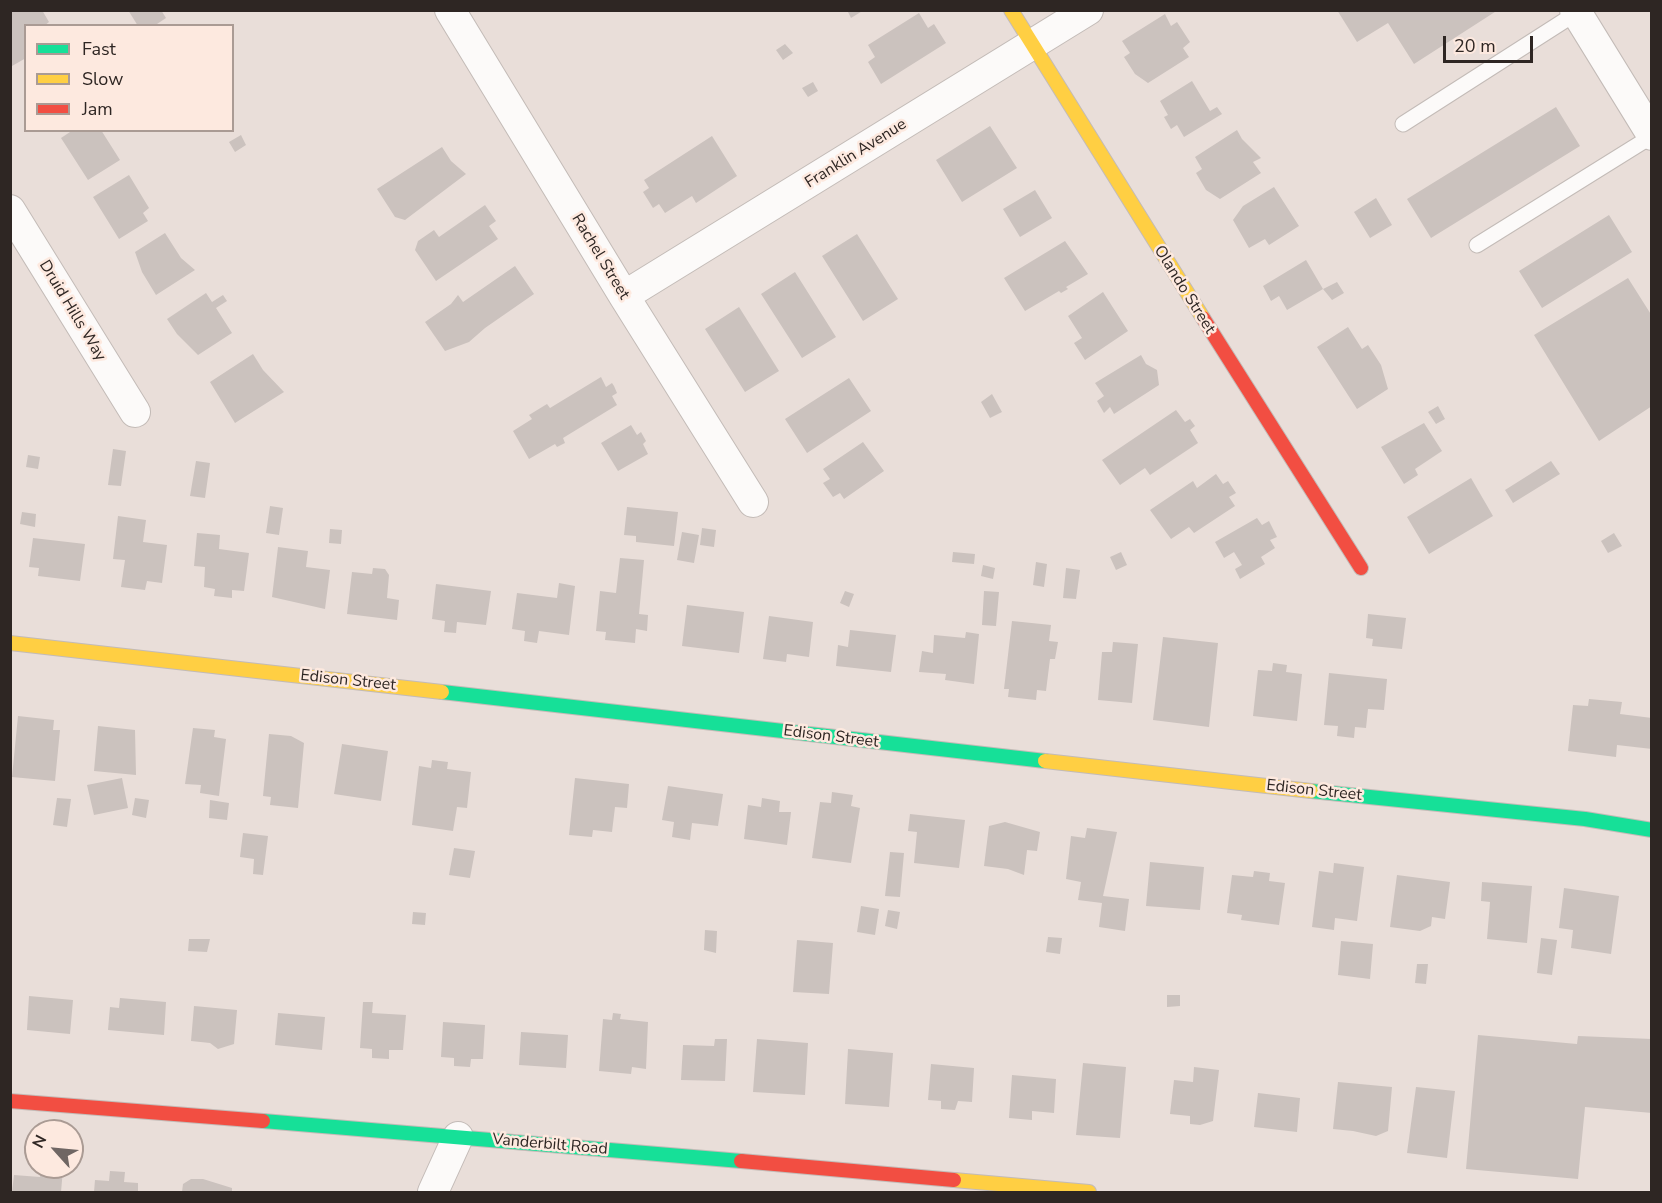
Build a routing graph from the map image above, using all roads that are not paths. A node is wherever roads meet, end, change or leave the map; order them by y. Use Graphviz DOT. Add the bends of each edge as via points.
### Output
graph roads {
  1 [pos="450,10"];
  2 [pos="1011,10"];
  3 [pos="1088,10"];
  4 [pos="1578,12"];
  5 [pos="1032,46"];
  6 [pos="1403,124"];
  7 [pos="1652,136"];
  8 [pos="10,210"];
  9 [pos="1477,245"];
  10 [pos="624,296"];
  11 [pos="135,412"];
  12 [pos="753,502"];
  13 [pos="1361,568"];
  14 [pos="10,643"];
  15 [pos="1652,830"];
  16 [pos="10,1101"];
  17 [pos="458,1137"];
  18 [pos="966,1187"];
  19 [pos="434,1192"];
  20 [pos="1089,1192"];
  1 -- 10 [label="street, Rachel Street"];
  2 -- 5 [label="street, Olando Street"];
  3 -- 5 [label="street, Franklin Avenue"];
  4 -- 6 [label="lane"];
  4 -- 7 [label="street"];
  5 -- 10 [label="street, Franklin Avenue"];
  5 -- 13 [label="street, Olando Street"];
  7 -- 9 [label="lane"];
  8 -- 11 [label="street, Druid Hills Way"];
  10 -- 12 [label="street, Rachel Street"];
  14 -- 15 [label="street, Edison Street" via="1585,819"];
  16 -- 17 [label="street, Vanderbilt Road"];
  17 -- 18 [label="street, Vanderbilt Road"];
  17 -- 19 [label="street"];
  18 -- 20 [label="street, Vanderbilt Road"];
}
